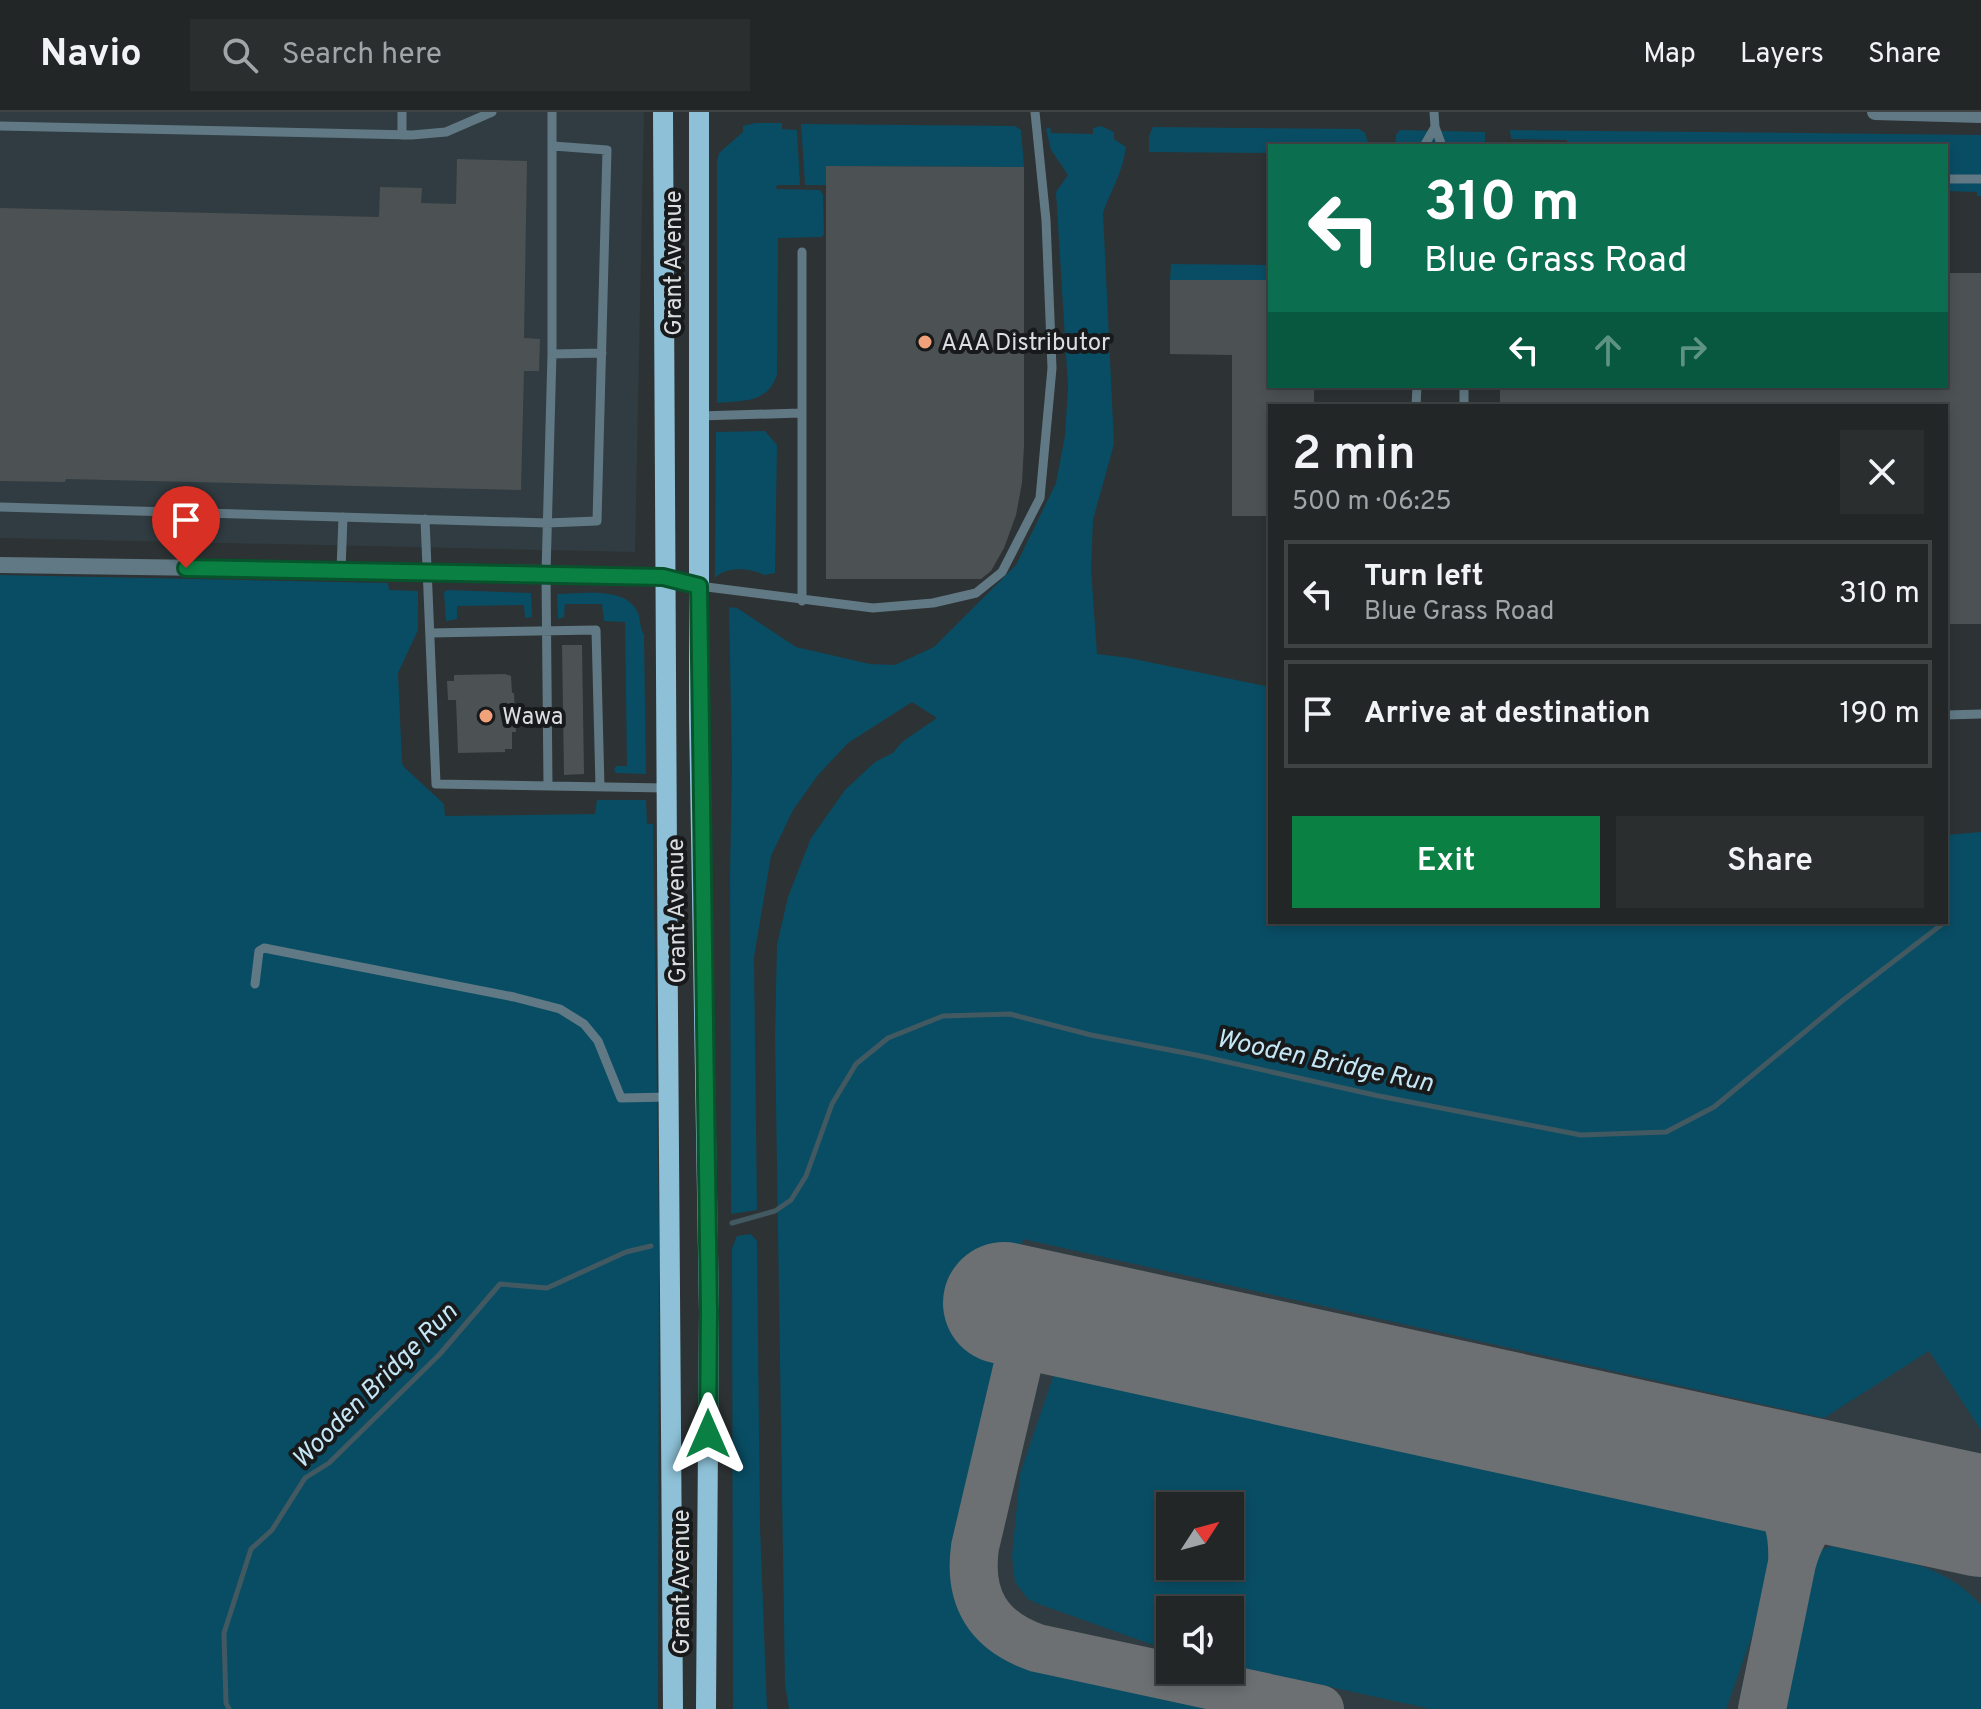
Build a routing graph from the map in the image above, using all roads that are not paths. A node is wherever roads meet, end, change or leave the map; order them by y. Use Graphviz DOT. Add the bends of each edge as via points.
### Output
graph roads {
  1 [pos="402,112"];
  2 [pos="552,112"];
  3 [pos="663,112"];
  4 [pos="699,112"];
  5 [pos="1035,112"];
  6 [pos="1434,112"];
  7 [pos="1875,112"];
  8 [pos="485,114"];
  9 [pos="1981,115"];
  10 [pos="0,126"];
  11 [pos="1435,127"];
  12 [pos="402,135"];
  13 [pos="1425,144"];
  14 [pos="1441,144"];
  15 [pos="553,146"];
  16 [pos="1948,179"];
  17 [pos="1981,179"];
  18 [pos="802,252"];
  19 [pos="602,353"];
  20 [pos="552,354"];
  21 [pos="800,413"];
  22 [pos="699,416"];
  23 [pos="0,507"];
  24 [pos="343,517"];
  25 [pos="425,519"];
  26 [pos="547,523"];
  27 [pos="0,565"];
  28 [pos="341,570"];
  29 [pos="428,571"];
  30 [pos="546,573"];
  31 [pos="663,577"];
  32 [pos="699,586"];
  33 [pos="802,601"];
  34 [pos="546,631"];
  35 [pos="430,633"];
  36 [pos="1981,714"];
  37 [pos="1948,715"];
  38 [pos="548,786"];
  39 [pos="600,787"];
  40 [pos="665,788"];
  41 [pos="255,984"];
  42 [pos="670,1097"];
  43 [pos="673,1709"];
  44 [pos="706,1709"];
  1 -- 12 [label="lane"];
  2 -- 15 [label="lane"];
  3 -- 31 [label="main road, Grant Avenue"];
  4 -- 22 [label="main road, Grant Avenue"];
  5 -- 33 [label="lane" via="1052,368 1040,498 1002,572 976,593 873,608"];
  6 -- 11 [label="lane"];
  7 -- 9 [label="street"];
  8 -- 12 [label="lane" via="446,132"];
  10 -- 12 [label="lane"];
  11 -- 13 [label="lane"];
  11 -- 14 [label="lane"];
  15 -- 19 [label="lane" via="607,150"];
  15 -- 20 [label="lane"];
  16 -- 17 [label="lane"];
  18 -- 21 [label="lane"];
  19 -- 20 [label="lane"];
  19 -- 26 [label="lane" via="597,521"];
  20 -- 26 [label="lane"];
  21 -- 22 [label="lane"];
  21 -- 33 [label="lane"];
  22 -- 32 [label="main road, Grant Avenue"];
  23 -- 24 [label="lane"];
  24 -- 25 [label="lane"];
  24 -- 28 [label="lane"];
  25 -- 26 [label="lane"];
  25 -- 29 [label="lane"];
  26 -- 30 [label="lane"];
  27 -- 28 [label="street"];
  28 -- 29 [label="street"];
  29 -- 30 [label="street"];
  29 -- 35 [label="lane"];
  30 -- 31 [label="street"];
  30 -- 34 [label="lane"];
  31 -- 32 [label="street"];
  31 -- 40 [label="main road, Grant Avenue"];
  32 -- 33 [label="lane"];
  32 -- 44 [label="main road, Grant Avenue" via="709,1312"];
  34 -- 35 [label="lane"];
  34 -- 38 [label="lane"];
  34 -- 39 [label="lane" via="596,630"];
  35 -- 38 [label="lane" via="436,784"];
  36 -- 37 [label="lane"];
  38 -- 39 [label="lane"];
  39 -- 40 [label="lane"];
  40 -- 42 [label="main road, Grant Avenue"];
  41 -- 42 [label="lane" via="259,951 264,948 560,1009 598,1041 621,1098"];
  42 -- 43 [label="main road, Grant Avenue"];
}
